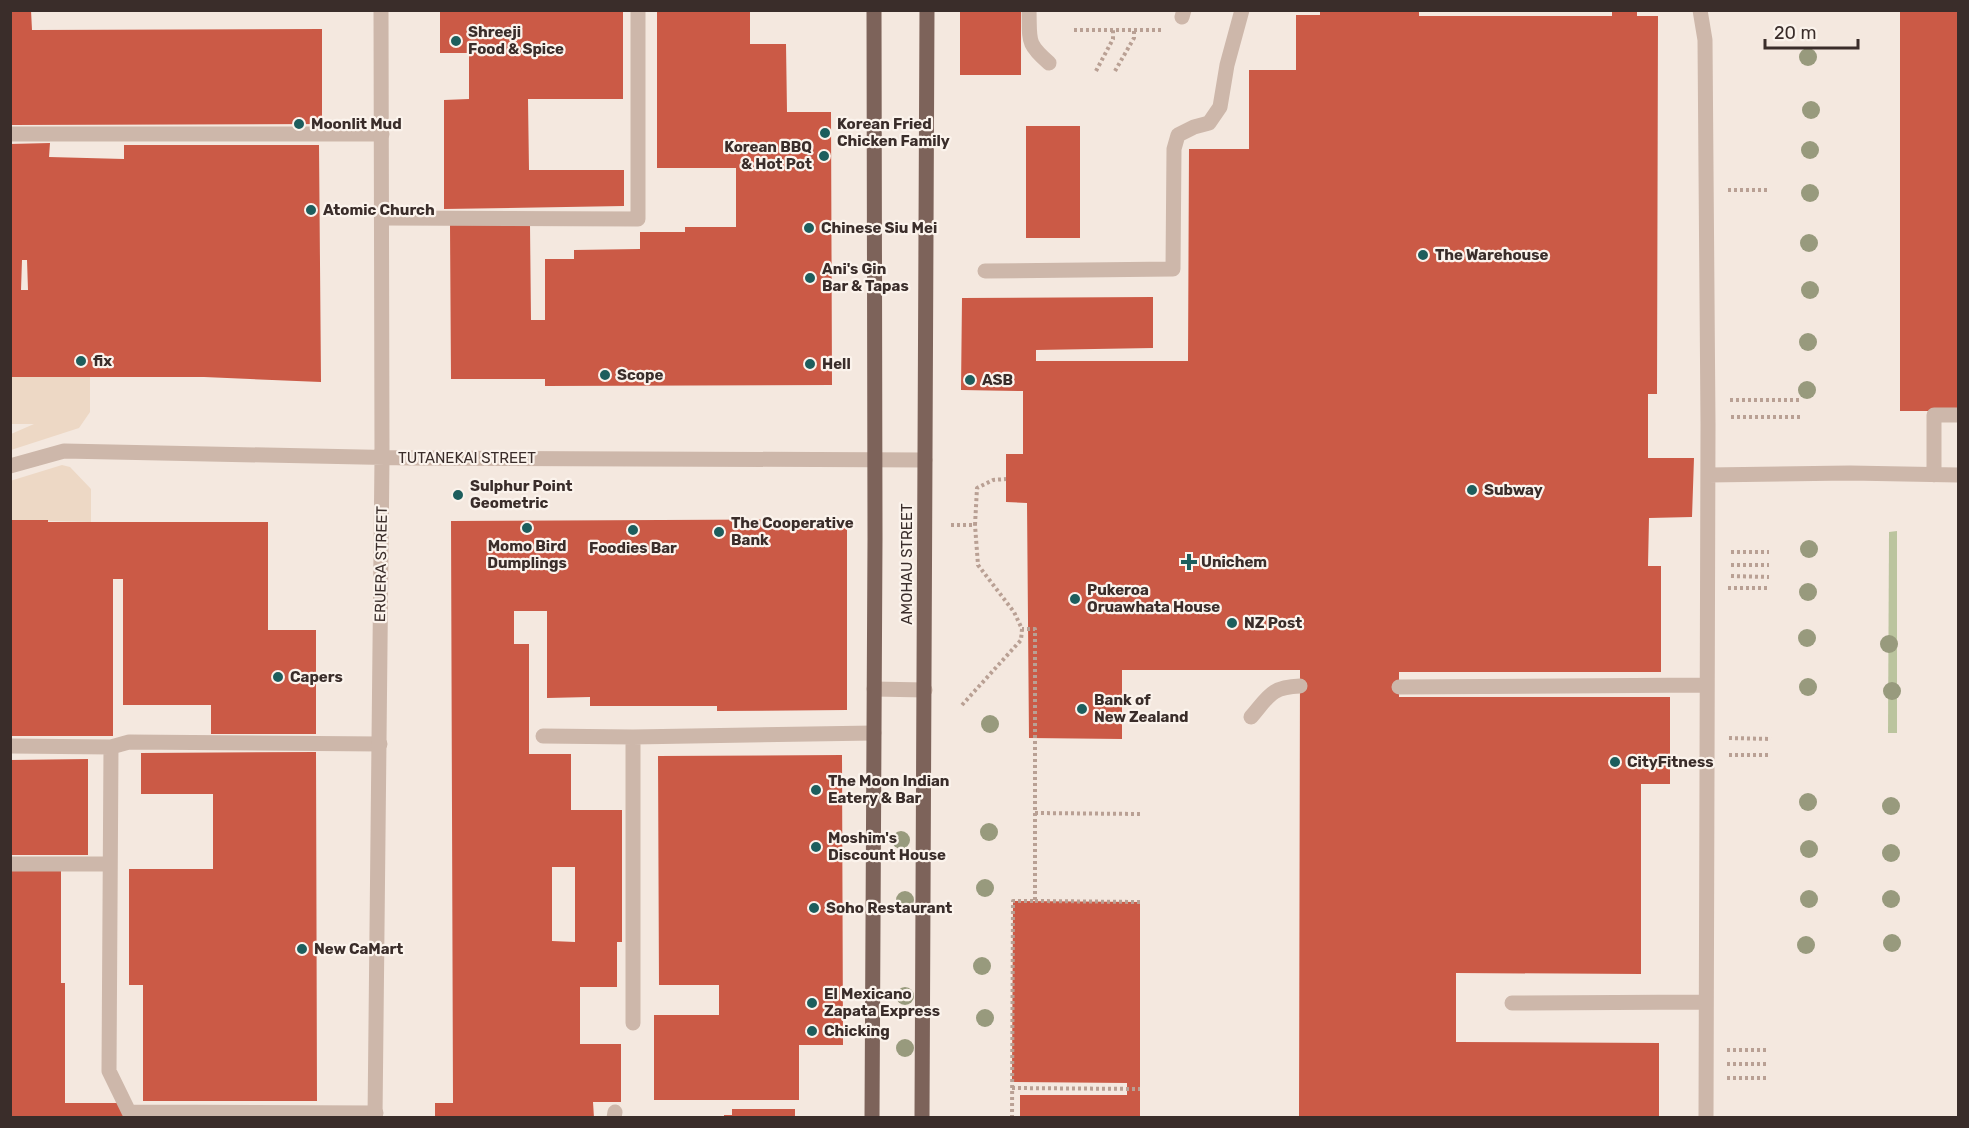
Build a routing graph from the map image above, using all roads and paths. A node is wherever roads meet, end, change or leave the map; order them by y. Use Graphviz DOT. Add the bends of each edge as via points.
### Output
graph roads {
  1 [pos="381,10"];
  2 [pos="639,10"];
  3 [pos="874,10"];
  4 [pos="927,10"];
  5 [pos="1029,10"];
  6 [pos="1242,10"];
  7 [pos="1700,10"];
  8 [pos="1074,30"];
  9 [pos="1113,30"];
  10 [pos="1134,30"];
  11 [pos="1164,30"];
  12 [pos="1049,63"];
  13 [pos="1096,71"];
  14 [pos="1115,71"];
  15 [pos="10,134"];
  16 [pos="382,134"];
  17 [pos="1727,190"];
  18 [pos="1770,190"];
  19 [pos="382,218"];
  20 [pos="985,270"];
  21 [pos="1727,400"];
  22 [pos="1802,400"];
  23 [pos="1959,415"];
  24 [pos="1727,417"];
  25 [pos="1803,417"];
  26 [pos="382,458"];
  27 [pos="875,459"];
  28 [pos="925,460"];
  29 [pos="10,466"];
  30 [pos="1708,475"];
  31 [pos="1934,475"];
  32 [pos="1959,475"];
  33 [pos="1006,479"];
  34 [pos="951,525"];
  35 [pos="975,525"];
  36 [pos="1725,552"];
  37 [pos="1769,552"];
  38 [pos="1725,564"];
  39 [pos="1769,565"];
  40 [pos="1725,575"];
  41 [pos="1769,577"];
  42 [pos="1725,588"];
  43 [pos="1770,588"];
  44 [pos="1022,629"];
  45 [pos="1707,685"];
  46 [pos="1300,686"];
  47 [pos="1400,687"];
  48 [pos="874,689"];
  49 [pos="924,690"];
  50 [pos="962,705"];
  51 [pos="1251,717"];
  52 [pos="874,733"];
  53 [pos="543,736"];
  54 [pos="633,737"];
  55 [pos="1726,738"];
  56 [pos="1771,739"];
  57 [pos="380,744"];
  58 [pos="10,747"];
  59 [pos="111,747"];
  60 [pos="1726,755"];
  61 [pos="1771,755"];
  62 [pos="1035,813"];
  63 [pos="1140,814"];
  64 [pos="10,864"];
  65 [pos="110,864"];
  66 [pos="1035,901"];
  67 [pos="1140,902"];
  68 [pos="1512,1002"];
  69 [pos="1706,1002"];
  70 [pos="633,1023"];
  71 [pos="1725,1050"];
  72 [pos="1768,1050"];
  73 [pos="1725,1064"];
  74 [pos="1768,1064"];
  75 [pos="1725,1078"];
  76 [pos="1768,1078"];
  77 [pos="1012,1088"];
  78 [pos="1140,1089"];
  79 [pos="375,1115"];
  80 [pos="872,1118"];
  81 [pos="922,1118"];
  82 [pos="1012,1118"];
  83 [pos="1706,1118"];
  1 -- 16 [label="street, ERUERA STREET"];
  2 -- 19 [label="street" via="638,219"];
  3 -- 27 [label="main road"];
  4 -- 28 [label="main road, AMOHAU STREET"];
  5 -- 12 [label="street" via="1030,40"];
  6 -- 20 [label="street" via="1220,107 1209,123 1178,135 1174,149 1173,269"];
  7 -- 30 [label="street" via="1705,39"];
  8 -- 9 [label="path"];
  9 -- 10 [label="path"];
  9 -- 13 [label="path" via="1113,39"];
  10 -- 11 [label="path"];
  10 -- 14 [label="path" via="1134,38"];
  15 -- 16 [label="street"];
  16 -- 19 [label="street, ERUERA STREET"];
  17 -- 18 [label="path"];
  19 -- 26 [label="street, ERUERA STREET"];
  21 -- 22 [label="path"];
  23 -- 31 [label="street" via="1934,415"];
  24 -- 25 [label="path"];
  26 -- 27 [label="street, TUTANEKAI STREET"];
  26 -- 29 [label="street, TUTANEKAI STREET" via="64,451"];
  26 -- 57 [label="street, ERUERA STREET"];
  27 -- 28 [label="street, TUTANEKAI STREET"];
  27 -- 48 [label="main road"];
  28 -- 49 [label="main road, AMOHAU STREET"];
  30 -- 31 [label="street"];
  30 -- 45 [label="street"];
  31 -- 32 [label="street"];
  33 -- 35 [label="path" via="977,488"];
  34 -- 35 [label="path"];
  35 -- 44 [label="path" via="978,565 1014,612"];
  36 -- 37 [label="path"];
  38 -- 39 [label="path"];
  40 -- 41 [label="path"];
  42 -- 43 [label="path"];
  44 -- 50 [label="path" via="1021,640"];
  44 -- 62 [label="path" via="1035,629"];
  45 -- 47 [label="street"];
  45 -- 69 [label="street"];
  46 -- 51 [label="street" via="1275,691"];
  48 -- 49 [label="street"];
  48 -- 52 [label="main road"];
  49 -- 81 [label="main road, AMOHAU STREET"];
  52 -- 54 [label="street"];
  52 -- 80 [label="main road"];
  53 -- 54 [label="street"];
  54 -- 70 [label="street"];
  55 -- 56 [label="path"];
  57 -- 59 [label="street" via="129,742"];
  57 -- 79 [label="street, ERUERA STREET"];
  58 -- 59 [label="street"];
  59 -- 65 [label="street"];
  60 -- 61 [label="path"];
  62 -- 63 [label="path"];
  62 -- 66 [label="path"];
  64 -- 65 [label="street"];
  65 -- 79 [label="street" via="109,1071 129,1112"];
  66 -- 67 [label="path"];
  66 -- 77 [label="path" via="1013,901"];
  68 -- 69 [label="street"];
  69 -- 83 [label="street"];
  71 -- 72 [label="path"];
  73 -- 74 [label="path"];
  75 -- 76 [label="path"];
  77 -- 78 [label="path"];
  77 -- 82 [label="path"];
}
